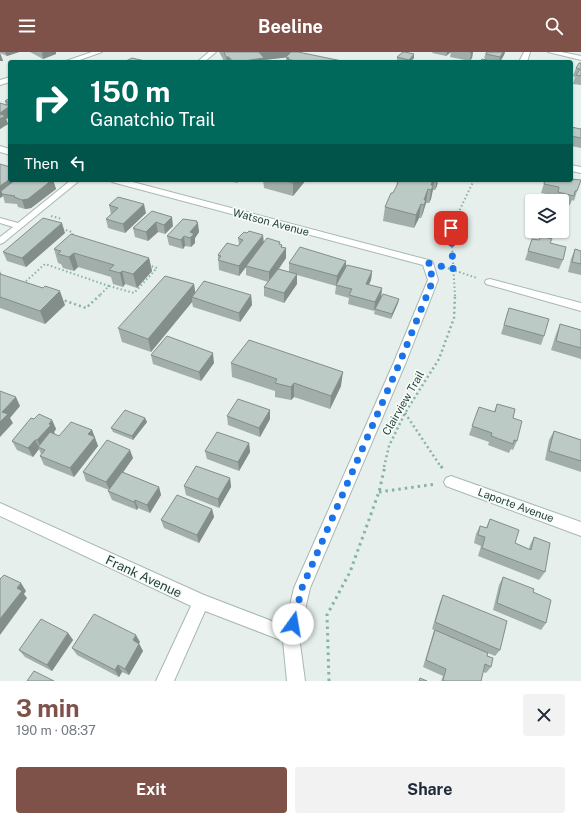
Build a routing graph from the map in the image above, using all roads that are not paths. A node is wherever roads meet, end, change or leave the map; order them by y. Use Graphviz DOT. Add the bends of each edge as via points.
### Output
graph roads {
  1 [pos="99,52"];
  2 [pos="213,52"];
  3 [pos="553,52"];
  4 [pos="581,58"];
  5 [pos="73,60"];
  6 [pos="203,60"];
  7 [pos="74,182"];
  8 [pos="123,182"];
  9 [pos="0,220"];
  10 [pos="19,226"];
  11 [pos="0,241"];
  12 [pos="490,282"];
  13 [pos="581,307"];
  14 [pos="451,482"];
  15 [pos="0,509"];
  16 [pos="581,529"];
  17 [pos="201,602"];
  18 [pos="291,636"];
  19 [pos="165,681"];
  20 [pos="296,681"];
  1 -- 5 [label="street"];
  2 -- 6 [label="lane"];
  3 -- 4 [label="street"];
  7 -- 10 [label="lane"];
  8 -- 18 [label="street, Watson Avenue" via="428,263 433,280 302,588"];
  9 -- 10 [label="lane"];
  10 -- 11 [label="lane"];
  12 -- 13 [label="street"];
  14 -- 16 [label="street, Laporte Avenue"];
  15 -- 17 [label="street, Frank Avenue"];
  17 -- 18 [label="street, Frank Avenue"];
  17 -- 19 [label="street"];
  18 -- 20 [label="street"];
}
